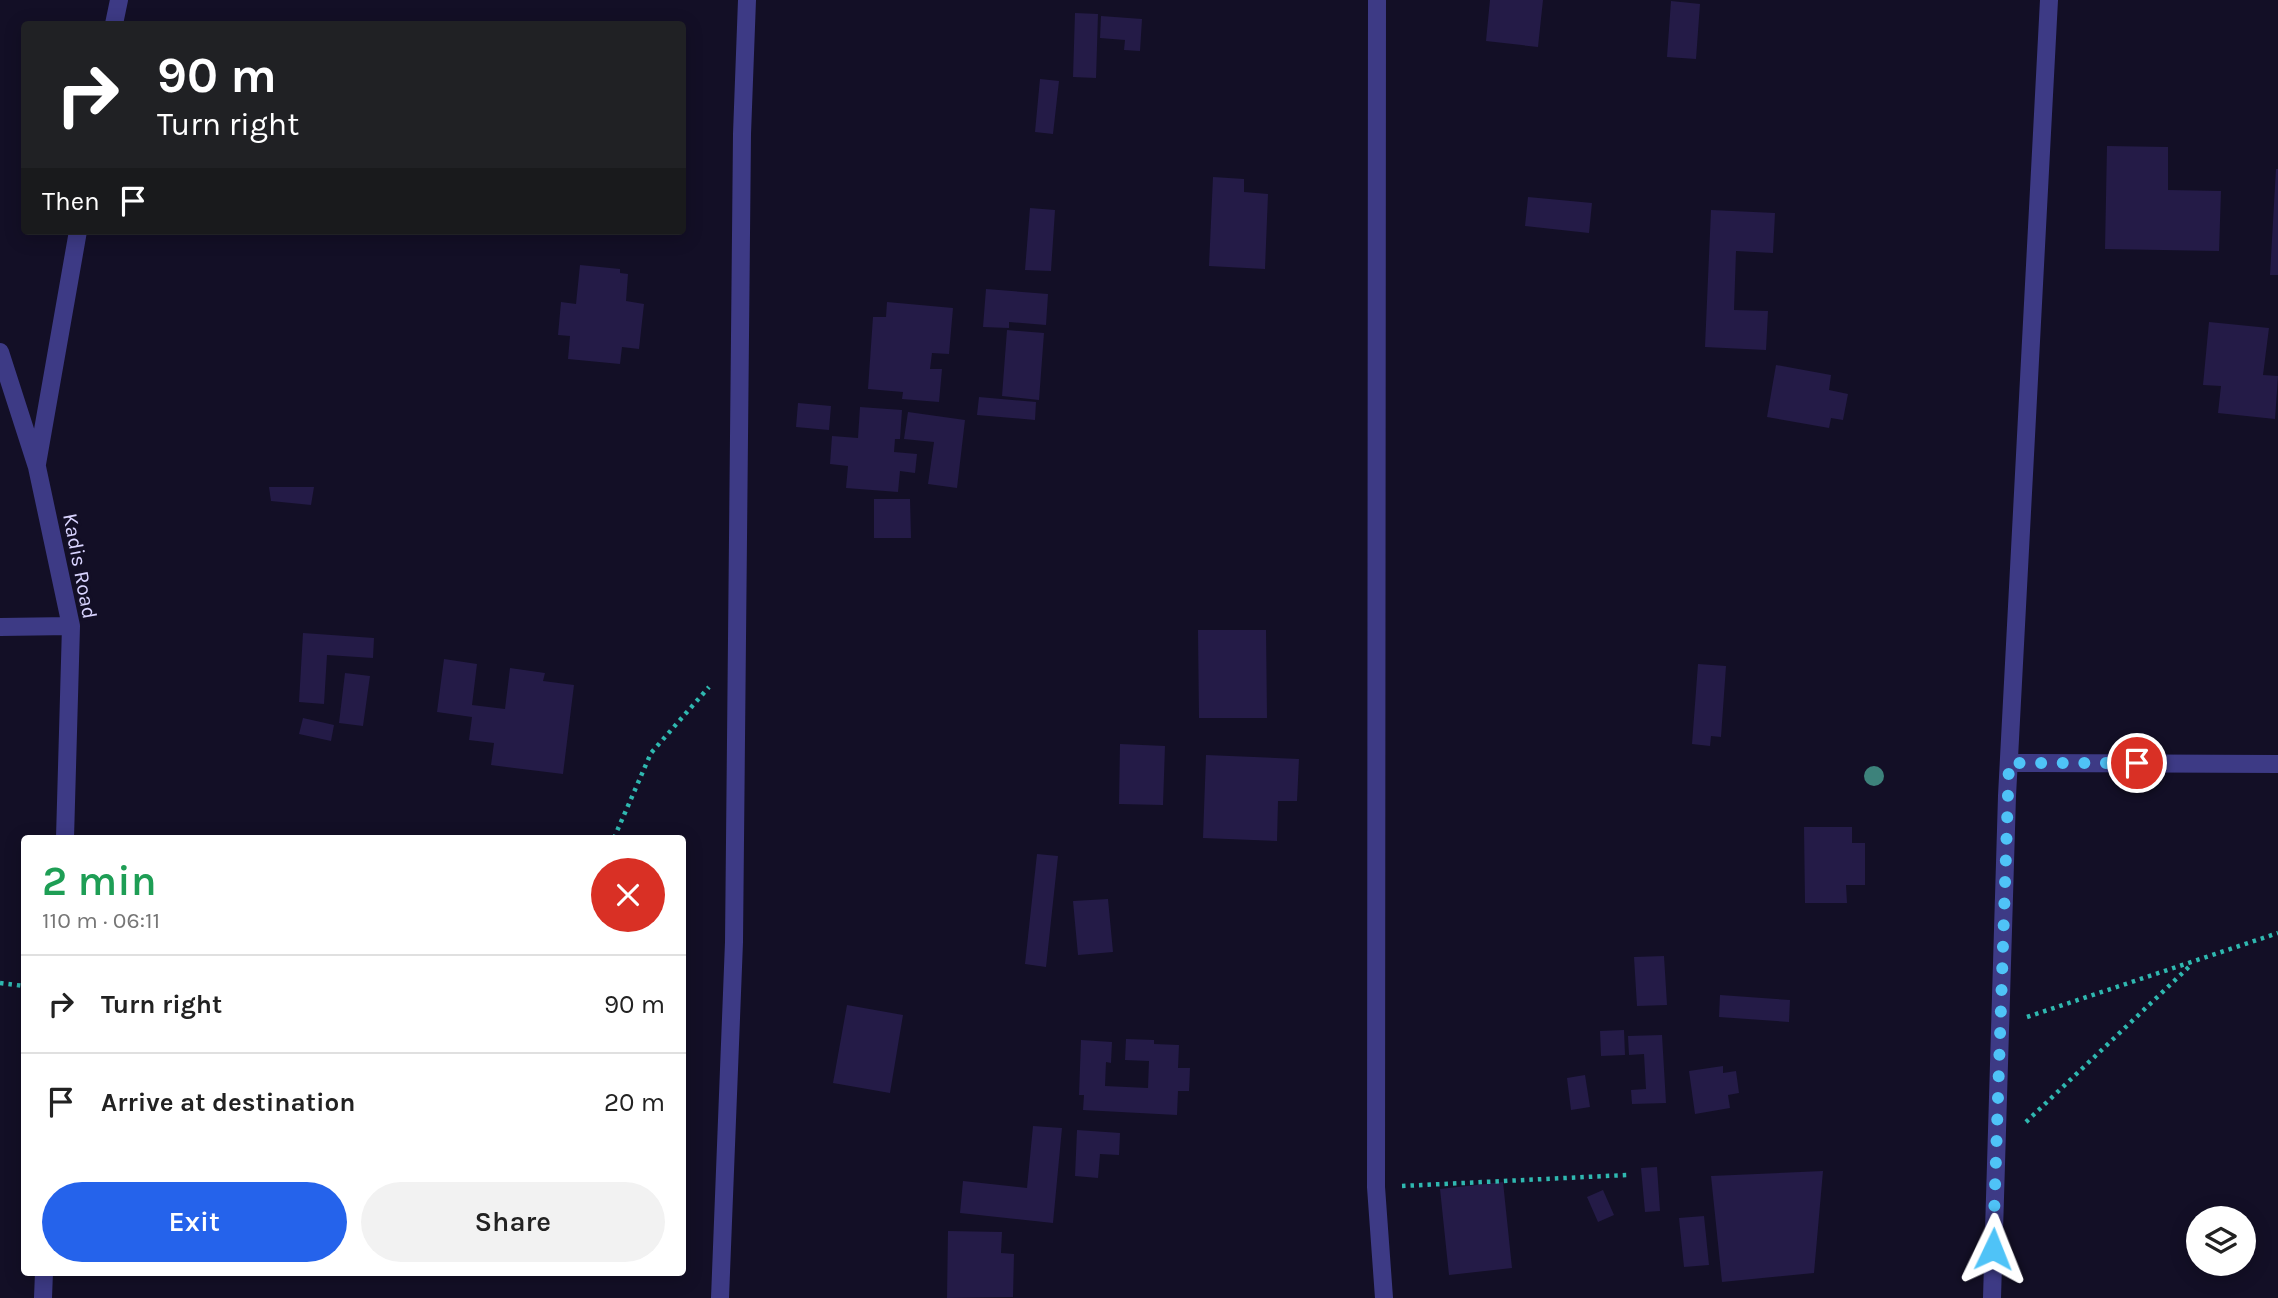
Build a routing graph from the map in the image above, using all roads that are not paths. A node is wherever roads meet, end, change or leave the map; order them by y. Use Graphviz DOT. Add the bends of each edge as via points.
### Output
graph roads {
  1 [pos="119,0"];
  2 [pos="747,0"];
  3 [pos="1377,0"];
  4 [pos="2049,0"];
  5 [pos="115,21"];
  6 [pos="77,235"];
  7 [pos="0,352"];
  8 [pos="37,467"];
  9 [pos="71,626"];
  10 [pos="0,627"];
  11 [pos="2009,763"];
  12 [pos="2278,764"];
  13 [pos="65,835"];
  14 [pos="44,1276"];
  15 [pos="43,1298"];
  16 [pos="720,1298"];
  17 [pos="1384,1298"];
  18 [pos="1992,1298"];
  1 -- 5 [label="street"];
  2 -- 16 [label="street" via="734,942"];
  3 -- 17 [label="street" via="1376,1187"];
  4 -- 11 [label="street"];
  6 -- 8 [label="street"];
  7 -- 8 [label="street, Kadis Road"];
  8 -- 9 [label="street, Kadis Road"];
  9 -- 10 [label="street"];
  9 -- 13 [label="street, Kadis Road"];
  11 -- 12 [label="street"];
  11 -- 18 [label="street"];
  14 -- 15 [label="street"];
}
